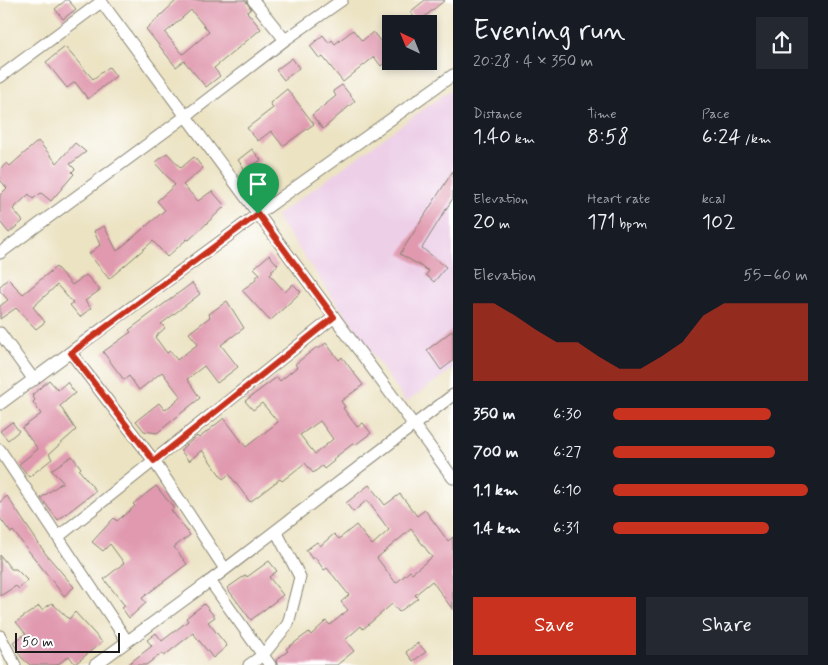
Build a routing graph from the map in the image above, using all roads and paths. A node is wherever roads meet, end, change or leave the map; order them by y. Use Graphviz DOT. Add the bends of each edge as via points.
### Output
graph roads {
  1 [pos="253,0"];
  2 [pos="342,0"];
  3 [pos="101,1"];
  4 [pos="285,40"];
  5 [pos="453,75"];
  6 [pos="0,77"];
  7 [pos="186,116"];
  8 [pos="258,214"];
  9 [pos="0,253"];
  10 [pos="334,317"];
  11 [pos="0,333"];
  12 [pos="71,353"];
  13 [pos="34,380"];
  14 [pos="453,396"];
  15 [pos="0,404"];
  16 [pos="413,425"];
  17 [pos="0,450"];
  18 [pos="154,461"];
  19 [pos="453,478"];
  20 [pos="276,531"];
  21 [pos="58,537"];
  22 [pos="225,569"];
  23 [pos="210,581"];
  24 [pos="0,636"];
  25 [pos="127,641"];
  26 [pos="266,660"];
  27 [pos="15,665"];
  28 [pos="95,665"];
  29 [pos="249,665"];
  1 -- 4 [label="street"];
  2 -- 4 [label="street"];
  3 -- 6 [label="street"];
  3 -- 7 [label="street"];
  4 -- 7 [label="street"];
  5 -- 8 [label="street"];
  7 -- 8 [label="street"];
  7 -- 9 [label="street"];
  8 -- 10 [label="street"];
  8 -- 12 [label="street"];
  10 -- 16 [label="street"];
  10 -- 18 [label="street"];
  11 -- 13 [label="street"];
  12 -- 13 [label="street"];
  12 -- 18 [label="street"];
  13 -- 15 [label="street"];
  14 -- 16 [label="street"];
  16 -- 19 [label="street"];
  16 -- 20 [label="street"];
  17 -- 21 [label="street"];
  18 -- 21 [label="street"];
  18 -- 22 [label="street"];
  20 -- 22 [label="street"];
  20 -- 26 [label="street" via="300,577 288,624"];
  21 -- 25 [label="street"];
  22 -- 23 [label="street"];
  23 -- 25 [label="street"];
  23 -- 26 [label="street"];
  24 -- 27 [label="street"];
  25 -- 28 [label="street"];
  26 -- 29 [label="street"];
}
